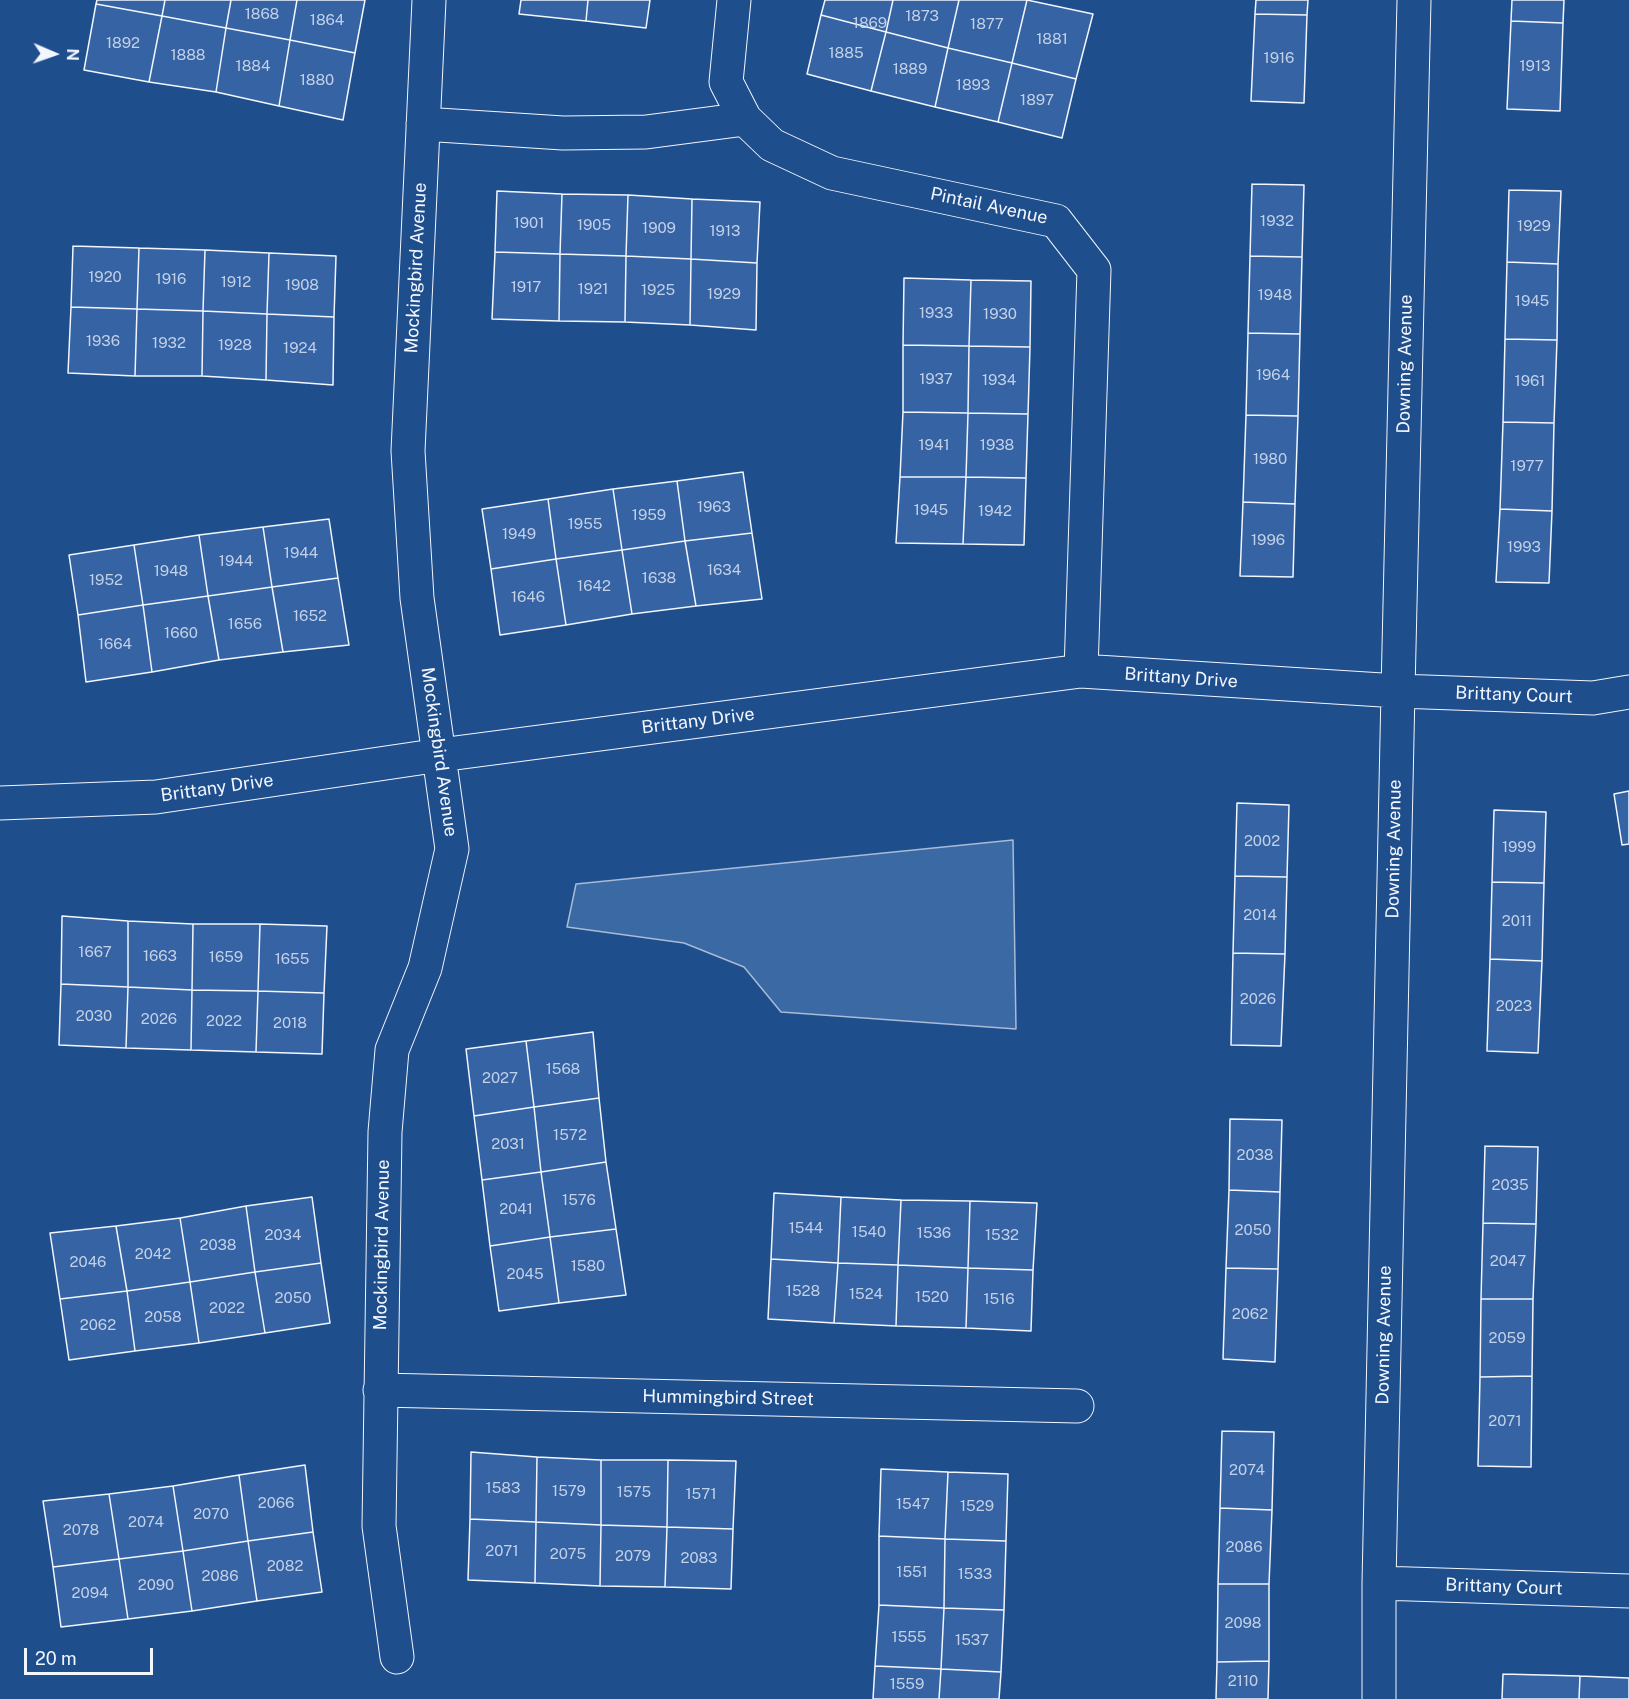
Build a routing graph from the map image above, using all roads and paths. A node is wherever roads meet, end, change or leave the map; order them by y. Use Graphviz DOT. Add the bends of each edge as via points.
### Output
graph roads {
  1 [pos="429,0"];
  2 [pos="734,0"];
  3 [pos="1414,0"];
  4 [pos="745,119"];
  5 [pos="423,124"];
  6 [pos="1082,671"];
  7 [pos="1398,691"];
  8 [pos="1629,692"];
  9 [pos="440,755"];
  10 [pos="0,803"];
  11 [pos="380,1390"];
  12 [pos="1077,1406"];
  13 [pos="1379,1583"];
  14 [pos="1629,1591"];
  15 [pos="397,1657"];
  16 [pos="1379,1699"];
  1 -- 5 [label="street, Mockingbird Avenue"];
  2 -- 4 [label="street, Pintail Avenue" via="726,82"];
  3 -- 7 [label="street, Downing Avenue"];
  4 -- 5 [label="street" via="646,132 563,133"];
  4 -- 6 [label="street, Pintail Avenue" via="772,145 832,173 1056,220 1094,270"];
  5 -- 9 [label="street, Mockingbird Avenue" via="408,451 417,598"];
  6 -- 7 [label="street, Brittany Drive"];
  6 -- 9 [label="street, Brittany Drive"];
  7 -- 8 [label="street, Brittany Court" via="1593,698"];
  7 -- 13 [label="street, Downing Avenue"];
  9 -- 10 [label="street, Brittany Drive" via="156,797"];
  9 -- 11 [label="street, Mockingbird Avenue" via="452,849 425,968 392,1050 384,1132"];
  11 -- 12 [label="street, Hummingbird Street"];
  11 -- 15 [label="street, Mockingbird Avenue" via="379,1526"];
  13 -- 14 [label="street, Brittany Court"];
  13 -- 16 [label="street, Downing Avenue"];
}
